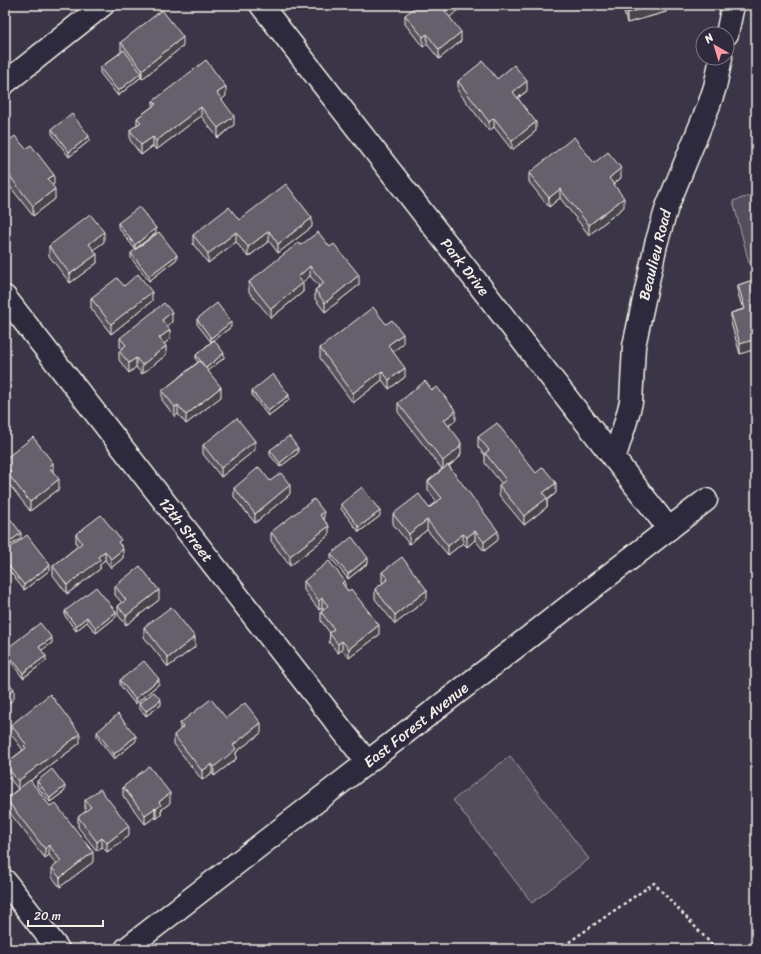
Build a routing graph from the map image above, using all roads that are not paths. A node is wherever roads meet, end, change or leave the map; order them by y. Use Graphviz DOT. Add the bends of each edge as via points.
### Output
graph roads {
  1 [pos="102,5"];
  2 [pos="261,5"];
  3 [pos="733,5"];
  4 [pos="728,26"];
  5 [pos="719,66"];
  6 [pos="5,83"];
  7 [pos="5,297"];
  8 [pos="614,459"];
  9 [pos="706,500"];
  10 [pos="669,529"];
  11 [pos="367,762"];
  12 [pos="5,881"];
  13 [pos="58,949"];
  14 [pos="126,949"];
  1 -- 6 [label="street"];
  2 -- 8 [label="street, Park Drive"];
  3 -- 4 [label="street"];
  5 -- 8 [label="street, Beaulieu Road" via="709,105 667,207 656,244 634,346 631,402"];
  7 -- 11 [label="street, 12th Street"];
  8 -- 10 [label="street, Park Drive"];
  9 -- 10 [label="street, East Forest Avenue"];
  10 -- 11 [label="street, East Forest Avenue"];
  11 -- 14 [label="street, East Forest Avenue"];
  12 -- 13 [label="street"];
}
